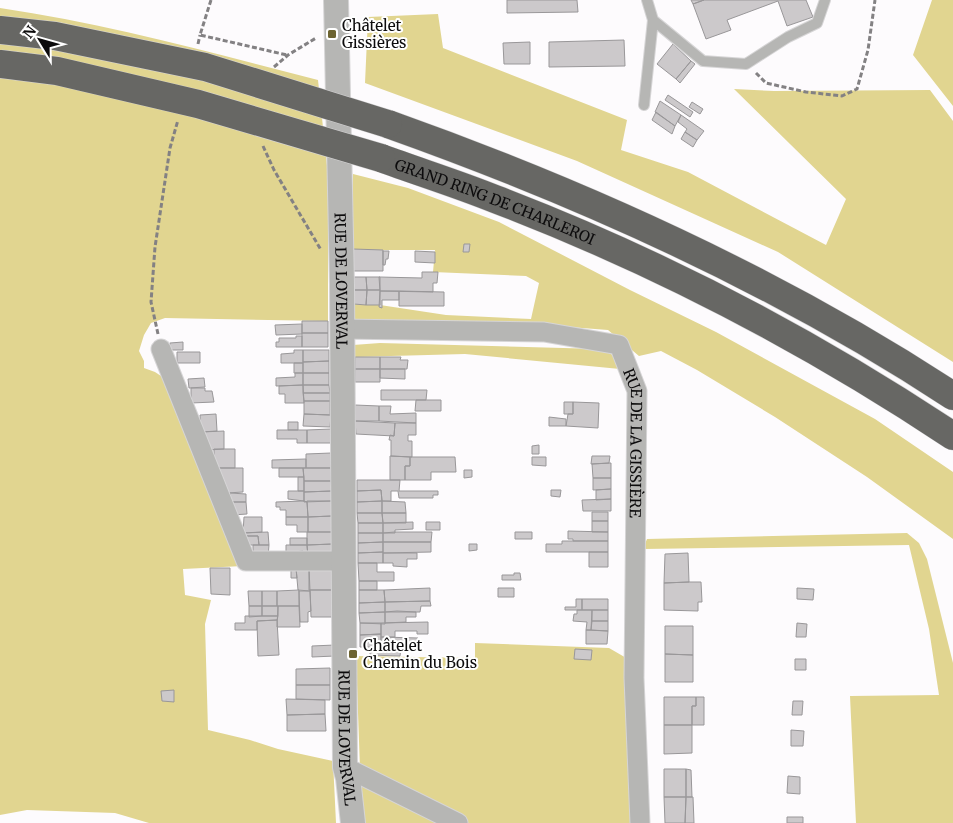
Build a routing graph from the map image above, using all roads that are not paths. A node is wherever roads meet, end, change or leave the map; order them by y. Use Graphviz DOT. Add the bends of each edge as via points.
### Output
graph roads {
  1 [pos="336,0"];
  2 [pos="647,0"];
  3 [pos="825,0"];
  4 [pos="653,20"];
  5 [pos="0,30"];
  6 [pos="0,64"];
  7 [pos="644,105"];
  8 [pos="341,329"];
  9 [pos="161,349"];
  10 [pos="953,396"];
  11 [pos="953,436"];
  12 [pos="344,561"];
  13 [pos="347,772"];
  14 [pos="353,823"];
  15 [pos="458,823"];
  16 [pos="640,823"];
  1 -- 8 [label="street, RUE DE LOVERVAL"];
  2 -- 4 [label="lane"];
  3 -- 4 [label="lane" via="817,24 788,37 746,64 703,61"];
  4 -- 7 [label="lane"];
  5 -- 10 [label="highway, bridge" via="55,36 205,68 458,149 582,199 681,244 813,312"];
  6 -- 11 [label="highway, GRAND RING DE CHARLEROI, bridge" via="57,71 198,104 381,158 495,199 673,276 797,341"];
  8 -- 12 [label="street, RUE DE LOVERVAL"];
  8 -- 16 [label="street, RUE DE LA GISSIÈRE" via="544,332 619,345 637,391 634,678"];
  9 -- 12 [label="street" via="246,562"];
  12 -- 13 [label="street, RUE DE LOVERVAL"];
  13 -- 14 [label="street, RUE DE LOVERVAL"];
  13 -- 15 [label="street"];
}
